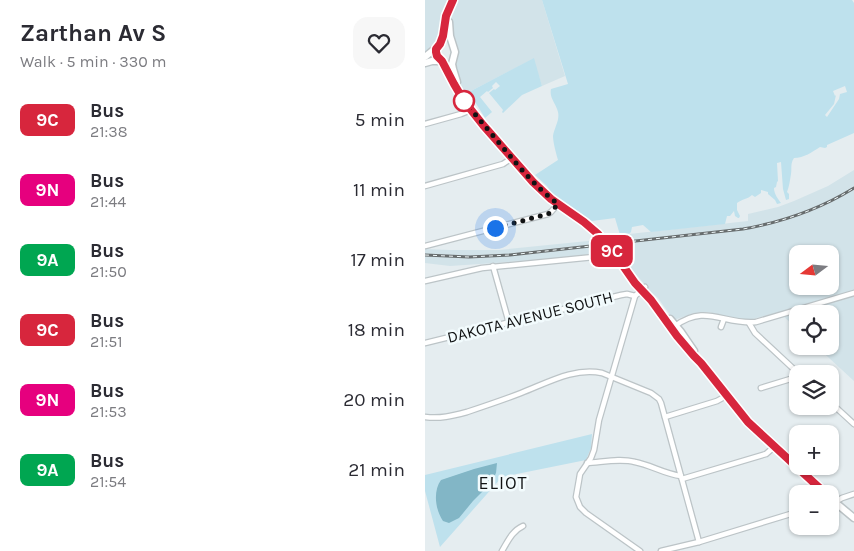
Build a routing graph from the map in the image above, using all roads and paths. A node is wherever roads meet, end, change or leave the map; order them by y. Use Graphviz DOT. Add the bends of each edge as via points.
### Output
graph roads {
  1 [pos="453,0"];
  2 [pos="439,45"];
  3 [pos="454,48"];
  4 [pos="425,57"];
  5 [pos="453,57"];
  6 [pos="441,61"];
  7 [pos="425,64"];
  8 [pos="471,110"];
  9 [pos="425,124"];
  10 [pos="512,158"];
  11 [pos="425,186"];
  12 [pos="558,204"];
  13 [pos="425,246"];
  14 [pos="612,252"];
  15 [pos="493,266"];
  16 [pos="425,282"];
  17 [pos="643,289"];
  18 [pos="854,293"];
  19 [pos="635,296"];
  20 [pos="724,319"];
  21 [pos="509,323"];
  22 [pos="749,323"];
  23 [pos="674,327"];
  24 [pos="721,327"];
  25 [pos="425,343"];
  26 [pos="789,366"];
  27 [pos="612,376"];
  28 [pos="789,378"];
  29 [pos="761,388"];
  30 [pos="726,396"];
  31 [pos="839,410"];
  32 [pos="425,417"];
  33 [pos="665,417"];
  34 [pos="854,424"];
  35 [pos="774,447"];
  36 [pos="587,463"];
  37 [pos="681,477"];
  38 [pos="816,485"];
  39 [pos="854,494"];
  40 [pos="839,499"];
  41 [pos="839,505"];
  42 [pos="789,514"];
  43 [pos="854,518"];
  44 [pos="523,526"];
  45 [pos="699,542"];
  46 [pos="502,551"];
  47 [pos="640,551"];
  48 [pos="661,551"];
  1 -- 2 [label="street"];
  1 -- 3 [label="street" via="448,26"];
  2 -- 3 [label="street" via="448,43"];
  2 -- 4 [label="street"];
  2 -- 6 [label="street" via="436,54"];
  3 -- 5 [label="street"];
  5 -- 6 [label="street" via="449,61"];
  5 -- 8 [label="street" via="455,79"];
  6 -- 7 [label="street"];
  6 -- 8 [label="street"];
  8 -- 9 [label="street"];
  8 -- 10 [label="street"];
  10 -- 11 [label="street" via="503,164"];
  10 -- 12 [label="street"];
  12 -- 13 [label="street" via="548,214"];
  12 -- 14 [label="street" via="591,228"];
  14 -- 15 [label="street" via="605,256"];
  14 -- 17 [label="street"];
  15 -- 16 [label="street"];
  15 -- 21 [label="street"];
  17 -- 19 [label="street"];
  17 -- 23 [label="street"];
  18 -- 22 [label="street"];
  19 -- 21 [label="street, DAKOTA AVENUE SOUTH" via="621,295"];
  19 -- 27 [label="street"];
  20 -- 22 [label="street"];
  20 -- 23 [label="street" via="699,315"];
  20 -- 24 [label="street"];
  21 -- 25 [label="street, DAKOTA AVENUE SOUTH"];
  22 -- 26 [label="street"];
  23 -- 30 [label="street" via="677,336"];
  27 -- 32 [label="street" via="596,371 578,373 451,416"];
  27 -- 33 [label="street" via="656,395"];
  27 -- 36 [label="street" via="594,450"];
  28 -- 29 [label="street"];
  30 -- 33 [label="street"];
  30 -- 35 [label="street"];
  31 -- 34 [label="street"];
  33 -- 37 [label="street"];
  35 -- 37 [label="street" via="766,454"];
  35 -- 38 [label="street"];
  36 -- 37 [label="street" via="628,460"];
  36 -- 47 [label="street" via="580,474 577,490 580,507"];
  37 -- 45 [label="street"];
  39 -- 40 [label="street"];
  41 -- 43 [label="street"];
  42 -- 45 [label="street"];
  44 -- 46 [label="street" via="517,529"];
  45 -- 48 [label="street"];
}
